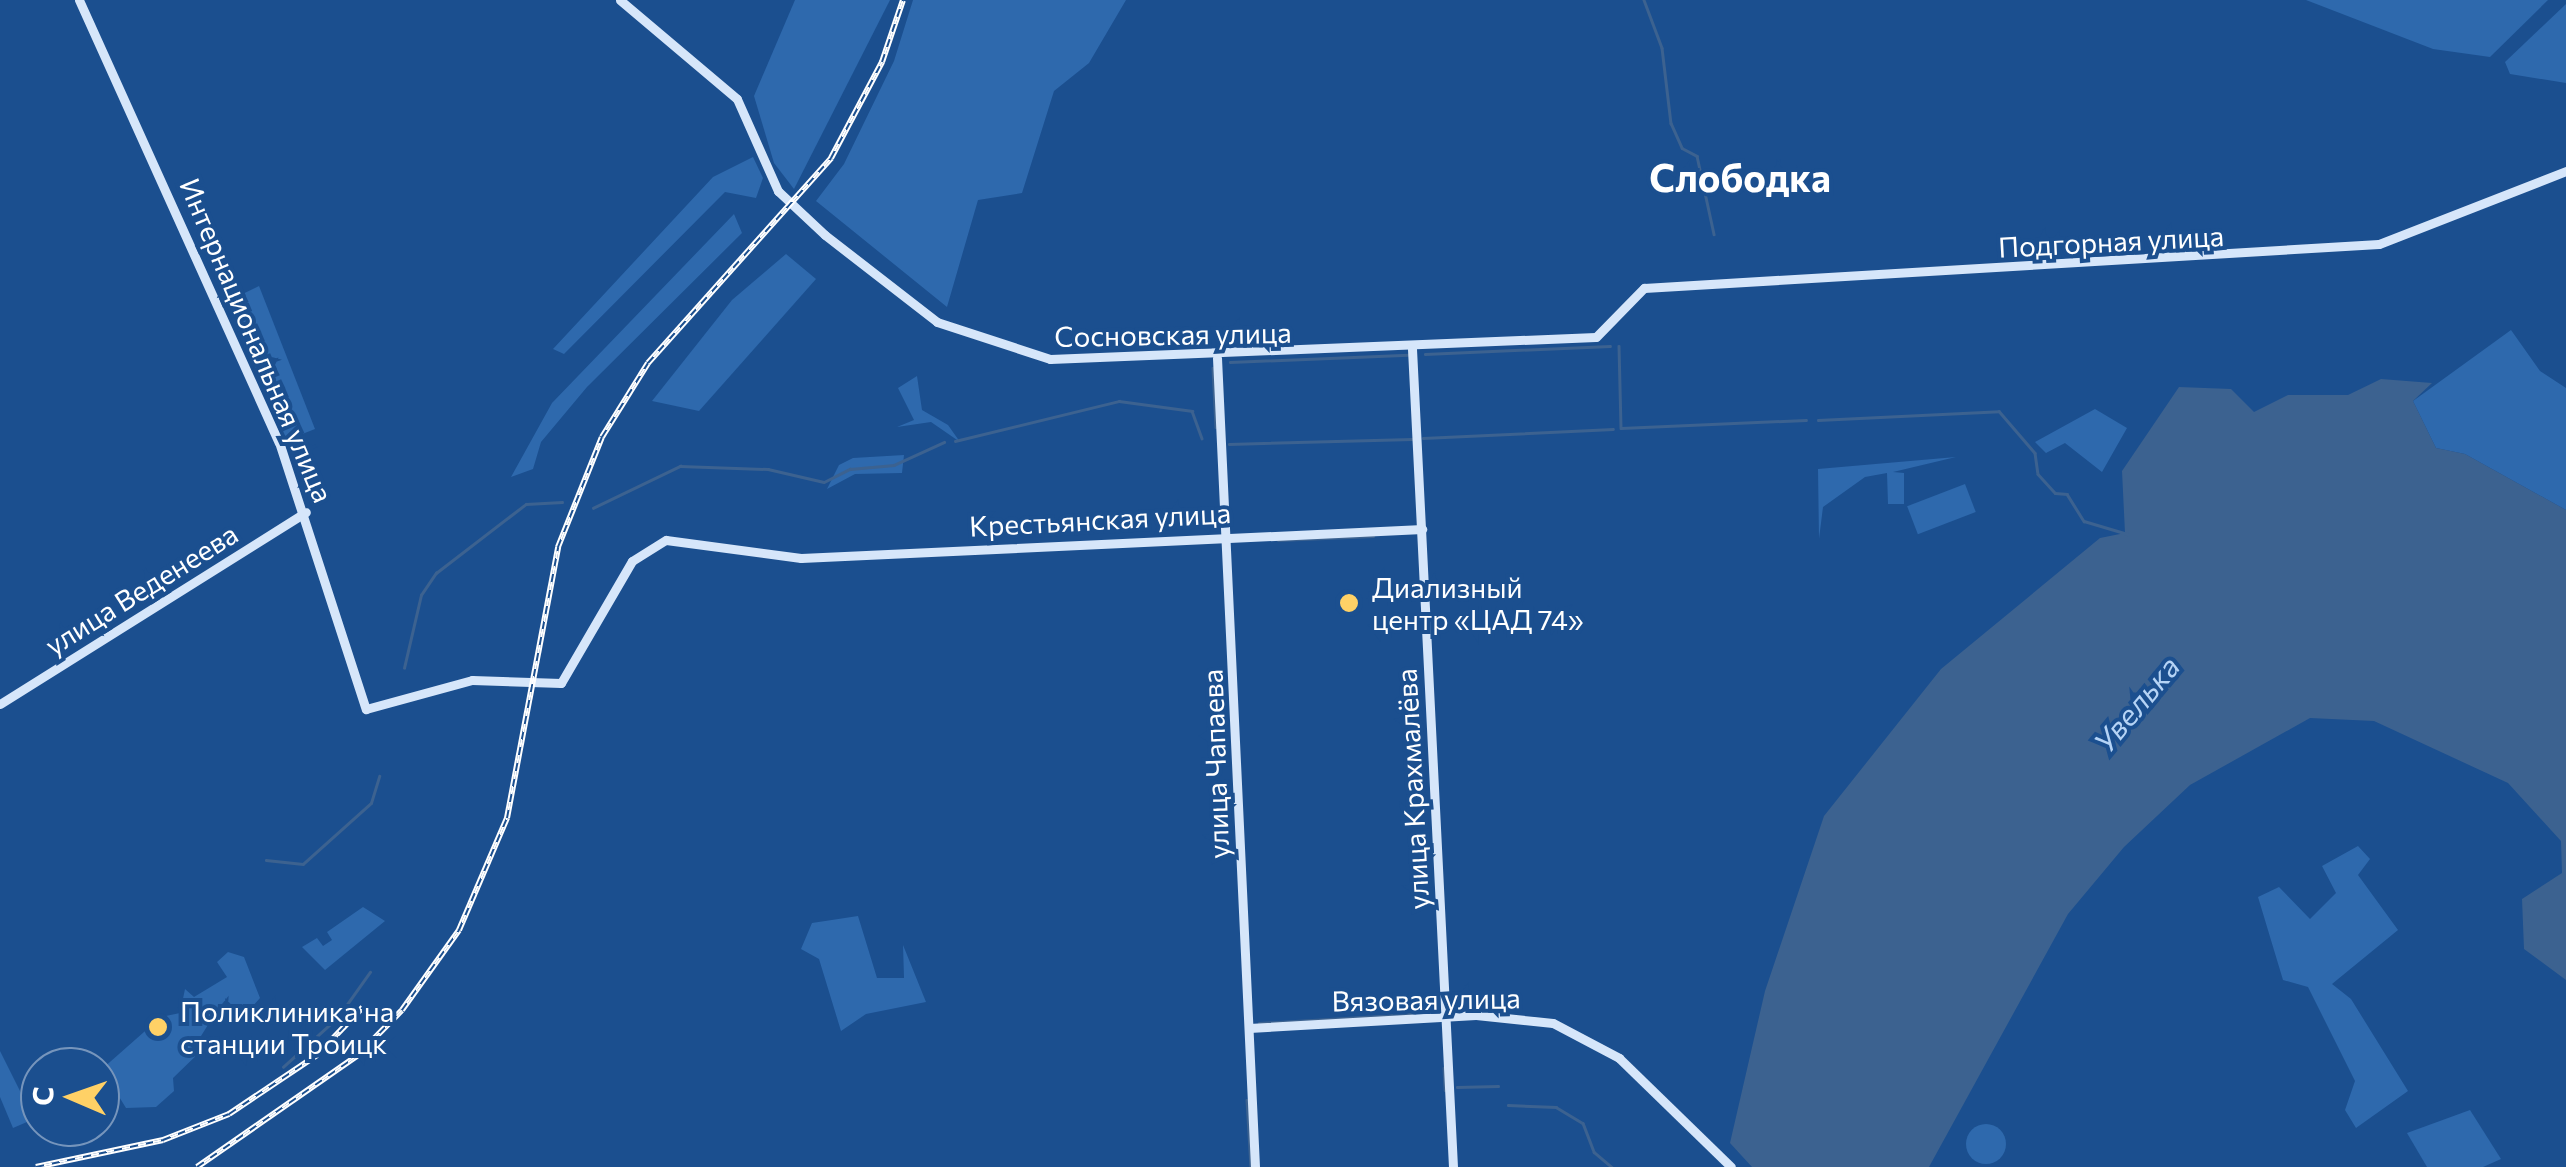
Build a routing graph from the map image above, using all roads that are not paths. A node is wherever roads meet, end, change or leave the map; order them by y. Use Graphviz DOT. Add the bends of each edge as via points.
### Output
graph roads {
  1 [pos="78,0"];
  2 [pos="620,0"];
  3 [pos="2566,171"];
  4 [pos="1596,338"];
  5 [pos="1412,349"];
  6 [pos="1217,358"];
  7 [pos="306,512"];
  8 [pos="1422,530"];
  9 [pos="1226,535"];
  10 [pos="0,704"];
  11 [pos="366,709"];
  12 [pos="1446,1017"];
  13 [pos="1249,1028"];
  14 [pos="1255,1167"];
  15 [pos="1453,1167"];
  16 [pos="1732,1167"];
  1 -- 7 [label="street, Интернациональная улица" via="224,311"];
  2 -- 6 [label="street, Сосновская улица" via="745,109 771,177 795,209 921,312 994,346 1074,361"];
  3 -- 4 [label="street, Подгорная улица" via="2379,244 1644,288"];
  4 -- 5 [label="street, Сосновская улица"];
  5 -- 6 [label="street, Сосновская улица"];
  5 -- 8 [label="street, улица Крахмалёва"];
  6 -- 9 [label="street, улица Чапаева"];
  7 -- 10 [label="street, улица Веденеева"];
  7 -- 11 [label="street, Интернациональная улица"];
  8 -- 9 [label="street, Крестьянская улица"];
  8 -- 12 [label="street, улица Крахмалёва"];
  9 -- 11 [label="street, Крестьянская улица" via="782,556 659,542 624,571 561,683 472,680"];
  9 -- 13 [label="street, улица Чапаева"];
  12 -- 13 [label="street, Вязовая улица"];
  12 -- 15 [label="street, улица Крахмалёва"];
  12 -- 16 [label="street, Вязовая улица" via="1532,1018 1590,1039 1642,1077"];
  13 -- 14 [label="street, улица Чапаева"];
}
